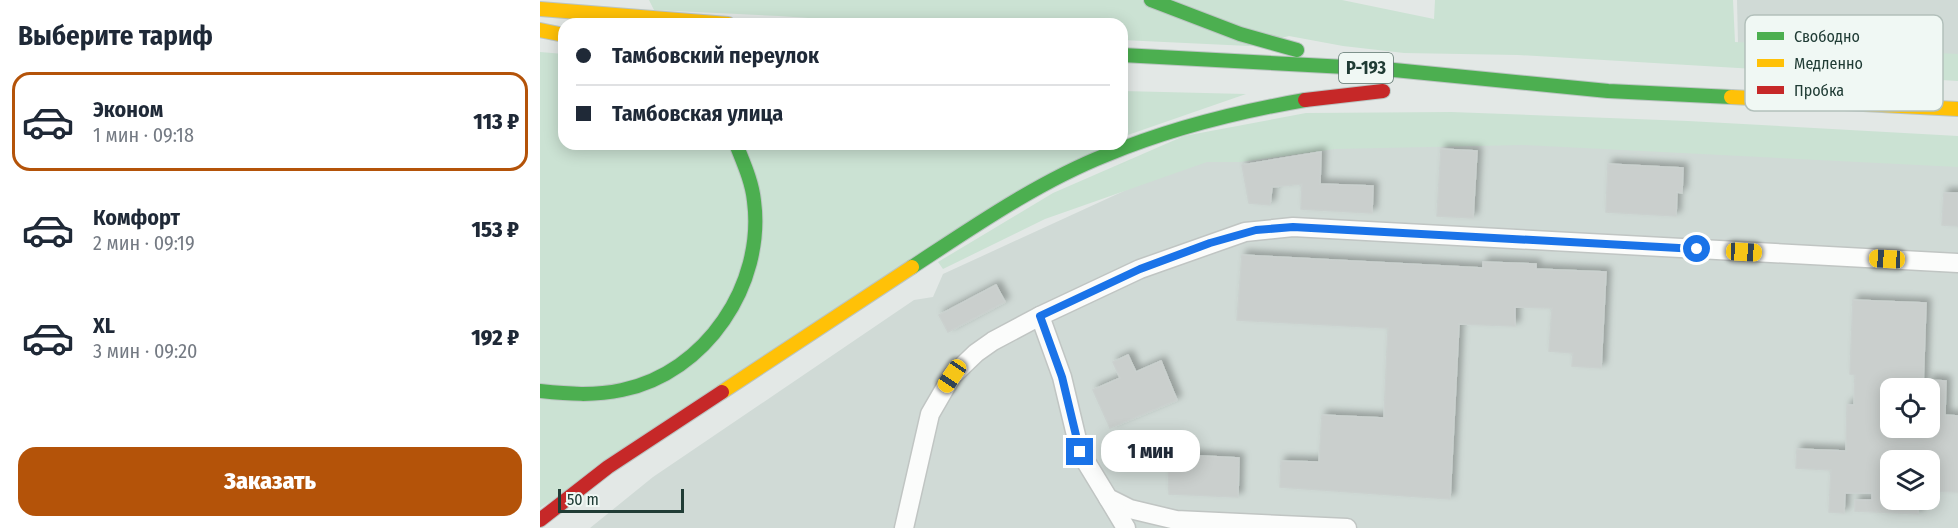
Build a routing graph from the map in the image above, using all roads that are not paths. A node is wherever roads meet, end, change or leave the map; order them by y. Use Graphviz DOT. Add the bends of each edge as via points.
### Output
graph roads {
  1 [pos="585,0"];
  2 [pos="1151,0"];
  3 [pos="540,4"];
  4 [pos="540,9"];
  5 [pos="653,18"];
  6 [pos="540,29"];
  7 [pos="558,30"];
  8 [pos="558,34"];
  9 [pos="1128,55"];
  10 [pos="1384,69"];
  11 [pos="1301,86"];
  12 [pos="1466,91"];
  13 [pos="1608,91"];
  14 [pos="1745,98"];
  15 [pos="1943,108"];
  16 [pos="1958,109"];
  17 [pos="1128,146"];
  18 [pos="738,150"];
  19 [pos="1118,150"];
  20 [pos="1958,263"];
  21 [pos="1040,316"];
  22 [pos="540,391"];
  23 [pos="1108,498"];
  24 [pos="540,520"];
  25 [pos="1203,524"];
  26 [pos="1294,527"];
  27 [pos="904,528"];
  28 [pos="1126,528"];
  29 [pos="1347,528"];
  1 -- 3 [label="main road"];
  2 -- 10 [label="main road" via="1272,44"];
  4 -- 5 [label="main road"];
  6 -- 7 [label="main road"];
  6 -- 8 [label="main road"];
  9 -- 10 [label="main road, Р-193"];
  10 -- 13 [label="main road, Р-193"];
  11 -- 17 [label="main road, Р-193" via="1389,91 1253,109 1187,125"];
  12 -- 13 [label="main road, Р-193"];
  13 -- 14 [label="main road, Р-193"];
  15 -- 16 [label="main road, Р-193"];
  18 -- 22 [label="main road" via="753,192 755,227 751,262 722,327 682,365 634,388 578,396"];
  19 -- 24 [label="main road, Р-193" via="988,217 608,467"];
  20 -- 21 [label="street" via="1293,227 1256,230 1210,243 1140,269"];
  21 -- 23 [label="street" via="1062,377 1080,452"];
  21 -- 27 [label="street" via="976,353 943,388 928,421"];
  23 -- 25 [label="street" via="1130,508"];
  23 -- 28 [label="street"];
  25 -- 26 [label="street"];
  26 -- 29 [label="street"];
}
